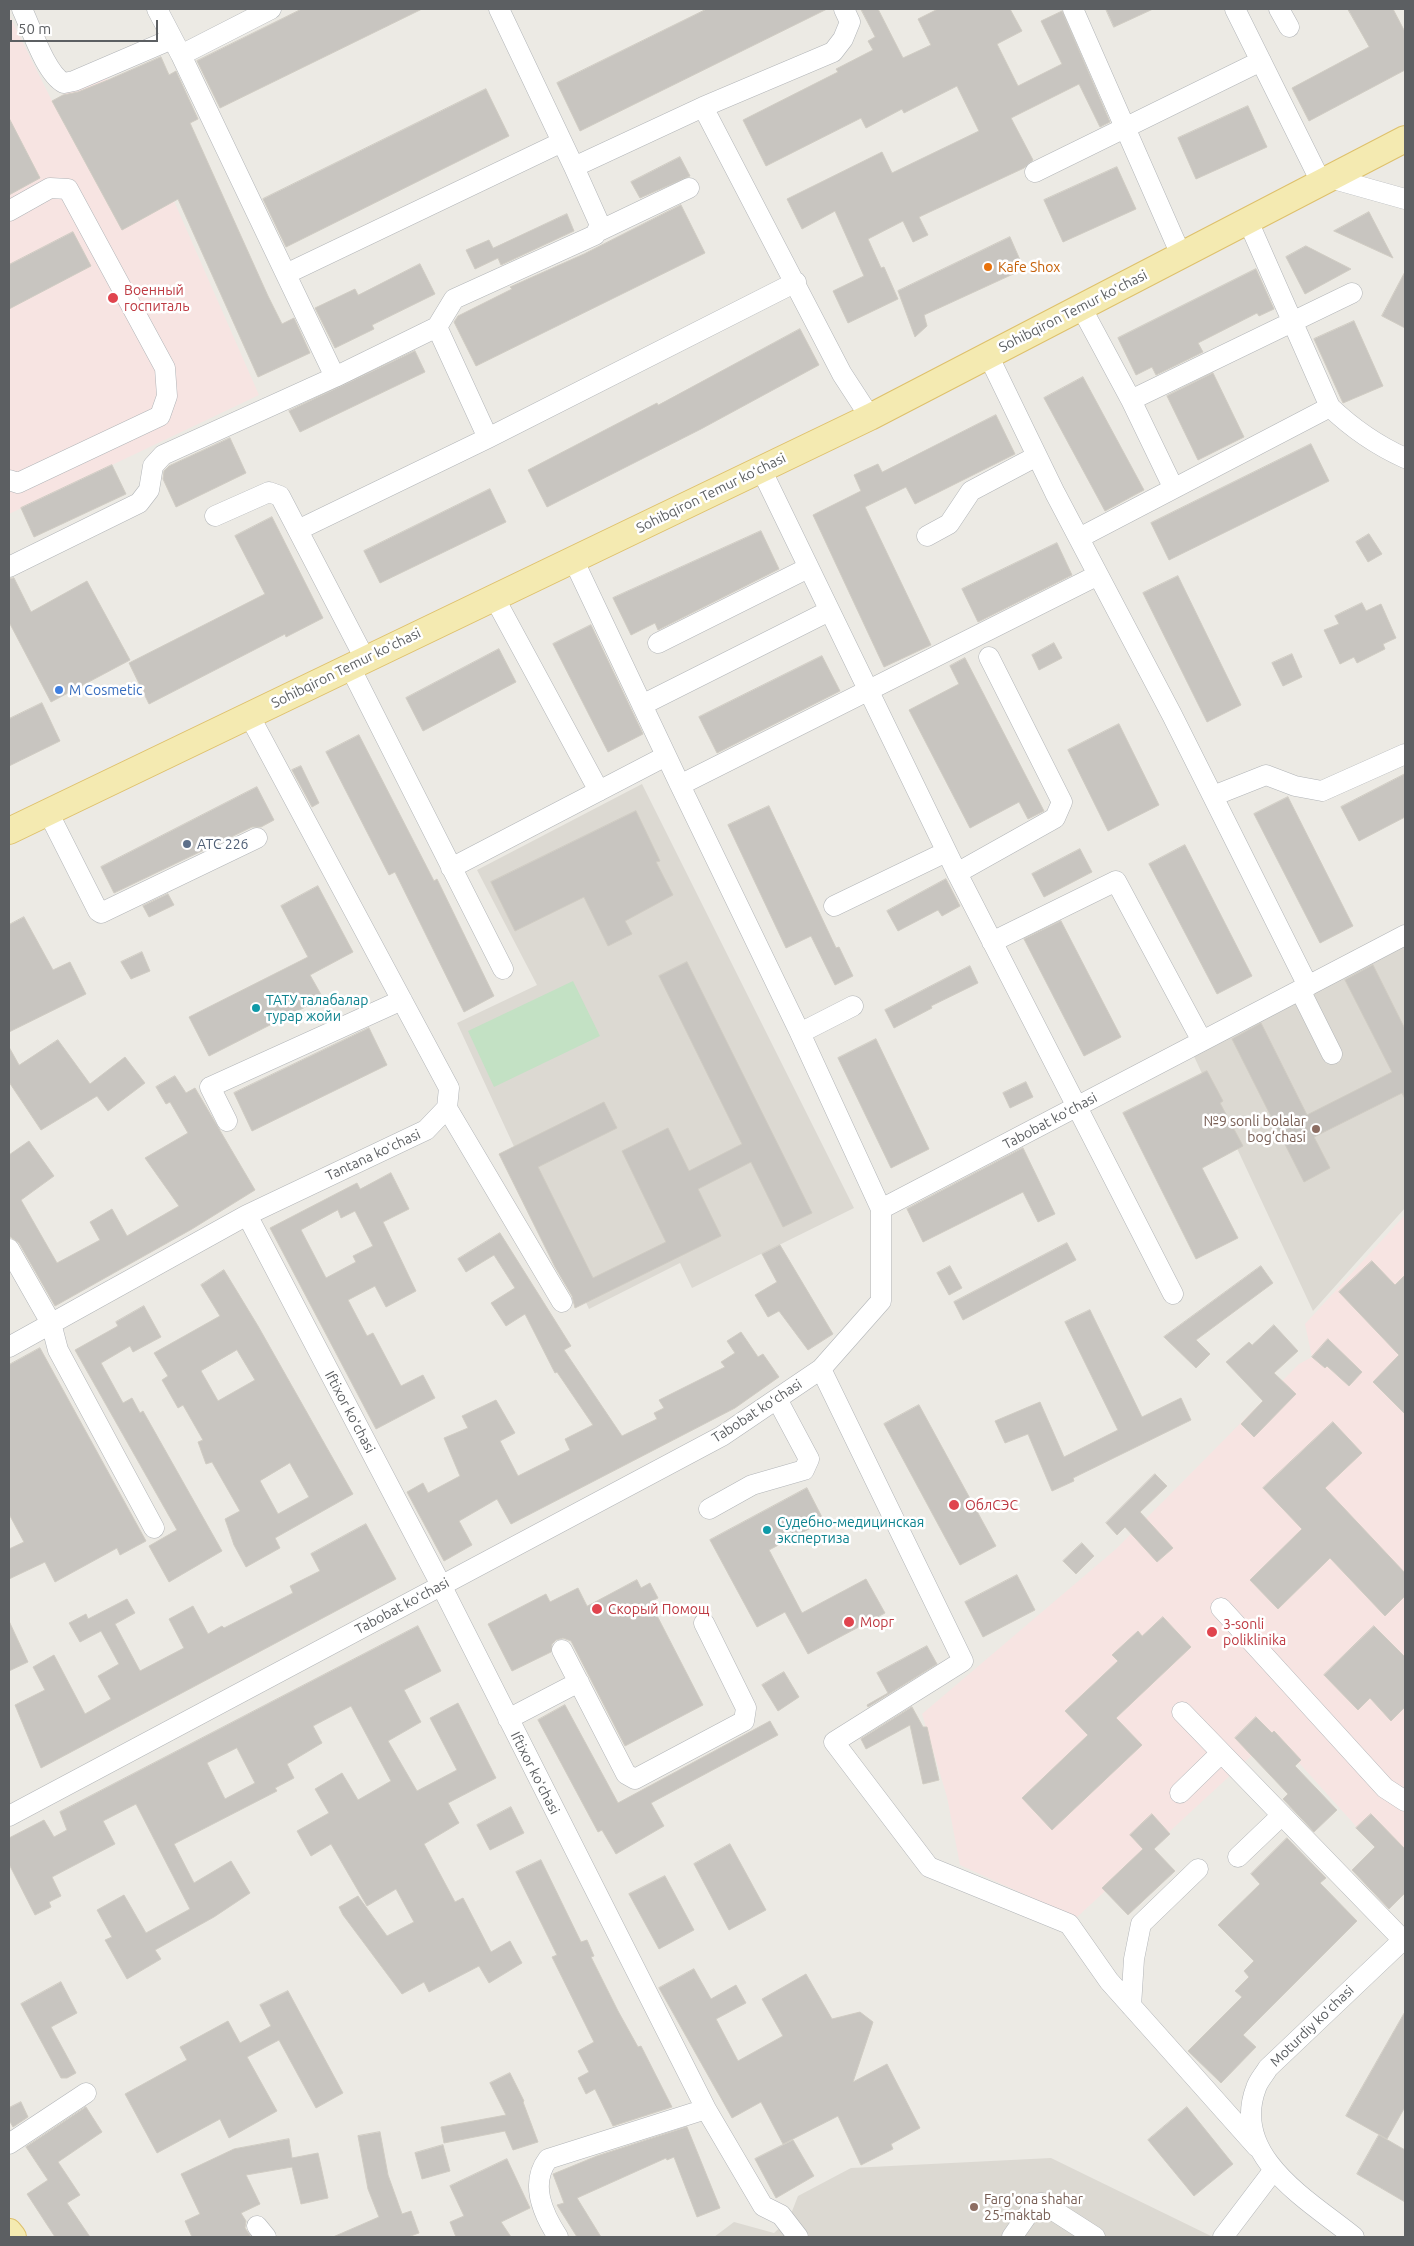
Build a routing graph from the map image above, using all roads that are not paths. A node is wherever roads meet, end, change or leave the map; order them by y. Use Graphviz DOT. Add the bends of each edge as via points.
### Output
graph roads {
  1 [pos="22,9"];
  2 [pos="156,9"];
  3 [pos="271,9"];
  4 [pos="499,9"];
  5 [pos="844,9"];
  6 [pos="1073,9"];
  7 [pos="1235,9"];
  8 [pos="1279,9"];
  9 [pos="1289,27"];
  10 [pos="176,47"];
  11 [pos="1261,61"];
  12 [pos="703,107"];
  13 [pos="1125,128"];
  14 [pos="1405,139"];
  15 [pos="562,142"];
  16 [pos="574,167"];
  17 [pos="1035,172"];
  18 [pos="1325,180"];
  19 [pos="689,188"];
  20 [pos="1405,199"];
  21 [pos="9,211"];
  22 [pos="1248,221"];
  23 [pos="598,231"];
  24 [pos="1181,255"];
  25 [pos="286,274"];
  26 [pos="796,282"];
  27 [pos="1352,293"];
  28 [pos="1081,307"];
  29 [pos="1294,322"];
  30 [pos="437,327"];
  31 [pos="988,355"];
  32 [pos="335,377"];
  33 [pos="1131,400"];
  34 [pos="1330,407"];
  35 [pos="870,417"];
  36 [pos="488,438"];
  37 [pos="1037,456"];
  38 [pos="1405,458"];
  39 [pos="760,469"];
  40 [pos="9,480"];
  41 [pos="1173,487"];
  42 [pos="215,516"];
  43 [pos="298,530"];
  44 [pos="927,536"];
  45 [pos="1079,538"];
  46 [pos="573,559"];
  47 [pos="9,568"];
  48 [pos="808,568"];
  49 [pos="1098,575"];
  50 [pos="494,597"];
  51 [pos="829,611"];
  52 [pos="658,643"];
  53 [pos="989,657"];
  54 [pos="357,663"];
  55 [pos="868,692"];
  56 [pos="642,705"];
  57 [pos="249,715"];
  58 [pos="1405,754"];
  59 [pos="666,756"];
  60 [pos="680,785"];
  61 [pos="600,791"];
  62 [pos="1213,796"];
  63 [pos="48,812"];
  64 [pos="9,831"];
  65 [pos="257,838"];
  66 [pos="946,852"];
  67 [pos="451,868"];
  68 [pos="957,873"];
  69 [pos="834,906"];
  70 [pos="1405,935"];
  71 [pos="992,942"];
  72 [pos="503,969"];
  73 [pos="1304,988"];
  74 [pos="402,1000"];
  75 [pos="853,1006"];
  76 [pos="800,1032"];
  77 [pos="1202,1041"];
  78 [pos="1332,1054"];
  79 [pos="447,1108"];
  80 [pos="1076,1108"];
  81 [pos="227,1121"];
  82 [pos="882,1209"];
  83 [pos="247,1215"];
  84 [pos="9,1249"];
  85 [pos="1173,1294"];
  86 [pos="562,1302"];
  87 [pos="51,1323"];
  88 [pos="9,1347"];
  89 [pos="821,1369"];
  90 [pos="777,1399"];
  91 [pos="709,1509"];
  92 [pos="154,1528"];
  93 [pos="441,1585"];
  94 [pos="1221,1608"];
  95 [pos="704,1623"];
  96 [pos="562,1650"];
  97 [pos="578,1682"];
  98 [pos="1182,1712"];
  99 [pos="508,1719"];
  100 [pos="1222,1753"];
  101 [pos="1180,1793"];
  102 [pos="1405,1801"];
  103 [pos="1282,1815"];
  104 [pos="9,1816"];
  105 [pos="1238,1857"];
  106 [pos="1198,1869"];
  107 [pos="1404,1939"];
  108 [pos="1131,2006"];
  109 [pos="86,2093"];
  110 [pos="706,2109"];
  111 [pos="9,2144"];
  112 [pos="1257,2147"];
  113 [pos="1272,2171"];
  114 [pos="9,2232"];
  115 [pos="13,2237"];
  116 [pos="558,2237"];
  117 [pos="798,2237"];
  118 [pos="1012,2237"];
  119 [pos="1095,2237"];
  120 [pos="1223,2237"];
  121 [pos="1354,2237"];
  1 -- 10 [label="street" via="50,68 64,83"];
  2 -- 10 [label="street"];
  3 -- 10 [label="street"];
  4 -- 15 [label="street"];
  5 -- 12 [label="street" via="850,22 833,52"];
  6 -- 13 [label="street"];
  7 -- 11 [label="street"];
  8 -- 9 [label="street"];
  10 -- 25 [label="street"];
  11 -- 13 [label="street"];
  11 -- 18 [label="street"];
  12 -- 16 [label="street"];
  12 -- 26 [label="street"];
  13 -- 17 [label="street"];
  13 -- 24 [label="street"];
  14 -- 18 [label="main road, Sohibqiron Temur koʻchasi"];
  15 -- 16 [label="street"];
  15 -- 25 [label="street"];
  16 -- 23 [label="street" via="600,225"];
  18 -- 20 [label="street"];
  18 -- 22 [label="main road, Sohibqiron Temur koʻchasi"];
  19 -- 23 [label="street"];
  21 -- 40 [label="street" via="50,188 68,189 165,368 167,396 160,416 18,483"];
  22 -- 24 [label="main road, Sohibqiron Temur koʻchasi"];
  22 -- 29 [label="street"];
  23 -- 30 [label="street" via="454,299"];
  24 -- 28 [label="main road, Sohibqiron Temur koʻchasi"];
  25 -- 32 [label="street"];
  26 -- 35 [label="street" via="842,374"];
  26 -- 36 [label="street"];
  27 -- 29 [label="street"];
  28 -- 31 [label="main road, Sohibqiron Temur koʻchasi"];
  28 -- 33 [label="street"];
  29 -- 33 [label="street"];
  29 -- 34 [label="street"];
  30 -- 32 [label="street"];
  30 -- 36 [label="street"];
  31 -- 35 [label="main road, Sohibqiron Temur koʻchasi"];
  31 -- 37 [label="street"];
  32 -- 47 [label="street" via="163,455 153,466 149,490 139,503"];
  33 -- 41 [label="street"];
  34 -- 38 [label="street" via="1378,446"];
  34 -- 41 [label="street"];
  35 -- 39 [label="main road, Sohibqiron Temur koʻchasi"];
  36 -- 43 [label="street"];
  37 -- 44 [label="street" via="971,491 949,524"];
  37 -- 45 [label="street"];
  39 -- 46 [label="main road, Sohibqiron Temur koʻchasi"];
  39 -- 48 [label="street"];
  41 -- 45 [label="street"];
  42 -- 43 [label="street" via="269,492 280,496"];
  43 -- 54 [label="street"];
  45 -- 49 [label="street"];
  46 -- 50 [label="main road, Sohibqiron Temur koʻchasi"];
  46 -- 56 [label="street"];
  48 -- 51 [label="street"];
  48 -- 52 [label="street"];
  49 -- 55 [label="street"];
  49 -- 62 [label="street"];
  50 -- 54 [label="main road, Sohibqiron Temur koʻchasi"];
  50 -- 61 [label="street"];
  51 -- 55 [label="street"];
  51 -- 56 [label="street"];
  53 -- 68 [label="street" via="1062,802 1055,818"];
  54 -- 57 [label="main road, Sohibqiron Temur koʻchasi"];
  54 -- 67 [label="street"];
  55 -- 60 [label="street"];
  55 -- 66 [label="street"];
  56 -- 59 [label="street"];
  57 -- 63 [label="main road, Sohibqiron Temur koʻchasi"];
  57 -- 74 [label="street"];
  58 -- 62 [label="street" via="1322,791 1295,786 1266,775"];
  59 -- 60 [label="street"];
  59 -- 61 [label="street"];
  60 -- 76 [label="street"];
  61 -- 67 [label="street"];
  62 -- 73 [label="street"];
  63 -- 64 [label="main road, Sohibqiron Temur koʻchasi"];
  63 -- 65 [label="street" via="101,913"];
  66 -- 68 [label="street"];
  66 -- 69 [label="street"];
  67 -- 72 [label="street"];
  68 -- 71 [label="street"];
  70 -- 73 [label="street, Tabobat koʻchasi"];
  71 -- 77 [label="street" via="1116,880"];
  71 -- 80 [label="street"];
  73 -- 77 [label="street, Tabobat koʻchasi"];
  73 -- 78 [label="street"];
  74 -- 79 [label="street" via="449,1088"];
  74 -- 81 [label="street" via="210,1088"];
  75 -- 76 [label="street"];
  76 -- 82 [label="street"];
  77 -- 80 [label="street, Tabobat koʻchasi"];
  79 -- 83 [label="street, Tantana koʻchasi" via="426,1130"];
  79 -- 86 [label="street"];
  80 -- 82 [label="street, Tabobat koʻchasi"];
  80 -- 85 [label="street"];
  82 -- 89 [label="street, Tabobat koʻchasi" via="881,1301"];
  83 -- 87 [label="street, Tantana koʻchasi"];
  83 -- 93 [label="street, Iftixor koʻchasi"];
  84 -- 87 [label="street"];
  87 -- 88 [label="street, Tantana koʻchasi"];
  87 -- 92 [label="street" via="58,1350"];
  89 -- 90 [label="street, Tabobat koʻchasi"];
  89 -- 108 [label="street" via="963,1661 834,1742 929,1867 1069,1924"];
  90 -- 91 [label="street" via="809,1459 804,1470 752,1485"];
  90 -- 93 [label="street, Tabobat koʻchasi" via="722,1436"];
  93 -- 99 [label="street, Iftixor koʻchasi"];
  93 -- 104 [label="street, Tabobat koʻchasi"];
  94 -- 102 [label="street" via="1385,1788"];
  95 -- 97 [label="street" via="746,1708 744,1721 635,1780 626,1774"];
  96 -- 97 [label="street"];
  97 -- 99 [label="street"];
  98 -- 100 [label="street"];
  99 -- 110 [label="street, Iftixor koʻchasi"];
  100 -- 101 [label="street"];
  100 -- 103 [label="street"];
  103 -- 105 [label="street"];
  103 -- 107 [label="street"];
  106 -- 108 [label="street" via="1141,1924 1134,1959"];
  107 -- 112 [label="street, Moturdiy ko'chasi" via="1268,2068 1256,2088 1250,2117"];
  108 -- 112 [label="street"];
  109 -- 111 [label="street"];
  110 -- 116 [label="street" via="548,2159 539,2175 538,2191 546,2218"];
  110 -- 117 [label="street, Iftixor koʻchasi" via="763,2206 781,2215"];
  112 -- 113 [label="street, Moturdiy ko'chasi"];
  113 -- 120 [label="street"];
  113 -- 121 [label="street, Moturdiy ko'chasi"];
  114 -- 115 [label="main road"];
  118 -- 119 [label="street" via="1035,2204 1042,2203"];
}
